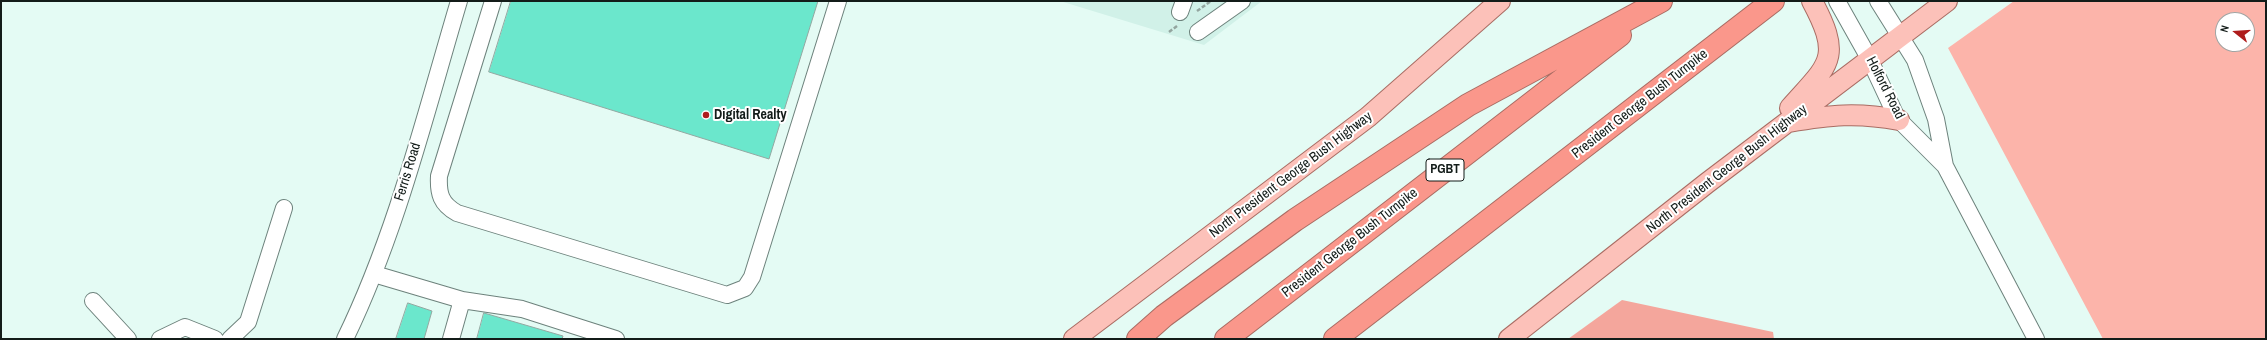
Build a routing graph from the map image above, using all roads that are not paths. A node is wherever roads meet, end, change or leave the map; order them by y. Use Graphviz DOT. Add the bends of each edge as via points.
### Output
graph roads {
  1 [pos="459,1"];
  2 [pos="493,1"];
  3 [pos="838,1"];
  4 [pos="1242,1"];
  5 [pos="1500,1"];
  6 [pos="1661,1"];
  7 [pos="1664,1"];
  8 [pos="1773,1"];
  9 [pos="1812,1"];
  10 [pos="1878,1"];
  11 [pos="1947,1"];
  12 [pos="1839,5"];
  13 [pos="1198,32"];
  14 [pos="1899,36"];
  15 [pos="1869,58"];
  16 [pos="1899,120"];
  17 [pos="1787,123"];
  18 [pos="1754,149"];
  19 [pos="1945,166"];
  20 [pos="284,208"];
  21 [pos="374,274"];
  22 [pos="462,300"];
  23 [pos="93,301"];
  24 [pos="128,339"];
  25 [pos="160,339"];
  26 [pos="215,339"];
  27 [pos="230,339"];
  28 [pos="345,339"];
  29 [pos="451,339"];
  30 [pos="616,339"];
  31 [pos="1074,339"];
  32 [pos="1138,339"];
  33 [pos="1226,339"];
  34 [pos="1335,339"];
  35 [pos="1508,339"];
  36 [pos="2036,339"];
  1 -- 21 [label="street, Ferris Road" via="388,238"];
  2 -- 3 [label="street" via="439,176 438,188 446,207 456,213 727,295 745,288 752,277"];
  4 -- 13 [label="street"];
  5 -- 31 [label="main road, North President George Bush Highway" via="1368,117"];
  6 -- 32 [label="highway" via="1468,105 1294,220 1164,316"];
  7 -- 33 [label="highway, President George Bush Turnpike / PGBT"];
  8 -- 34 [label="highway, President George Bush Turnpike"];
  9 -- 18 [label="main road" via="1829,38 1829,59 1818,78"];
  10 -- 14 [label="street, Holford Road"];
  11 -- 14 [label="main road, North President George Bush Highway"];
  12 -- 15 [label="street, Holford Road"];
  14 -- 15 [label="main road, North President George Bush Highway"];
  14 -- 19 [label="street, Holford Road" via="1915,60 1934,112"];
  15 -- 16 [label="street, Holford Road"];
  15 -- 17 [label="main road, North President George Bush Highway"];
  16 -- 17 [label="main road" via="1849,114"];
  16 -- 19 [label="street, Holford Road"];
  17 -- 18 [label="main road, North President George Bush Highway"];
  18 -- 35 [label="main road, North President George Bush Highway"];
  19 -- 36 [label="street, Holford Road"];
  20 -- 27 [label="street" via="248,322"];
  21 -- 22 [label="street"];
  21 -- 28 [label="street, Ferris Road"];
  22 -- 29 [label="street"];
  22 -- 30 [label="street" via="522,309"];
  23 -- 24 [label="street"];
  25 -- 26 [label="street" via="185,327"];
}
